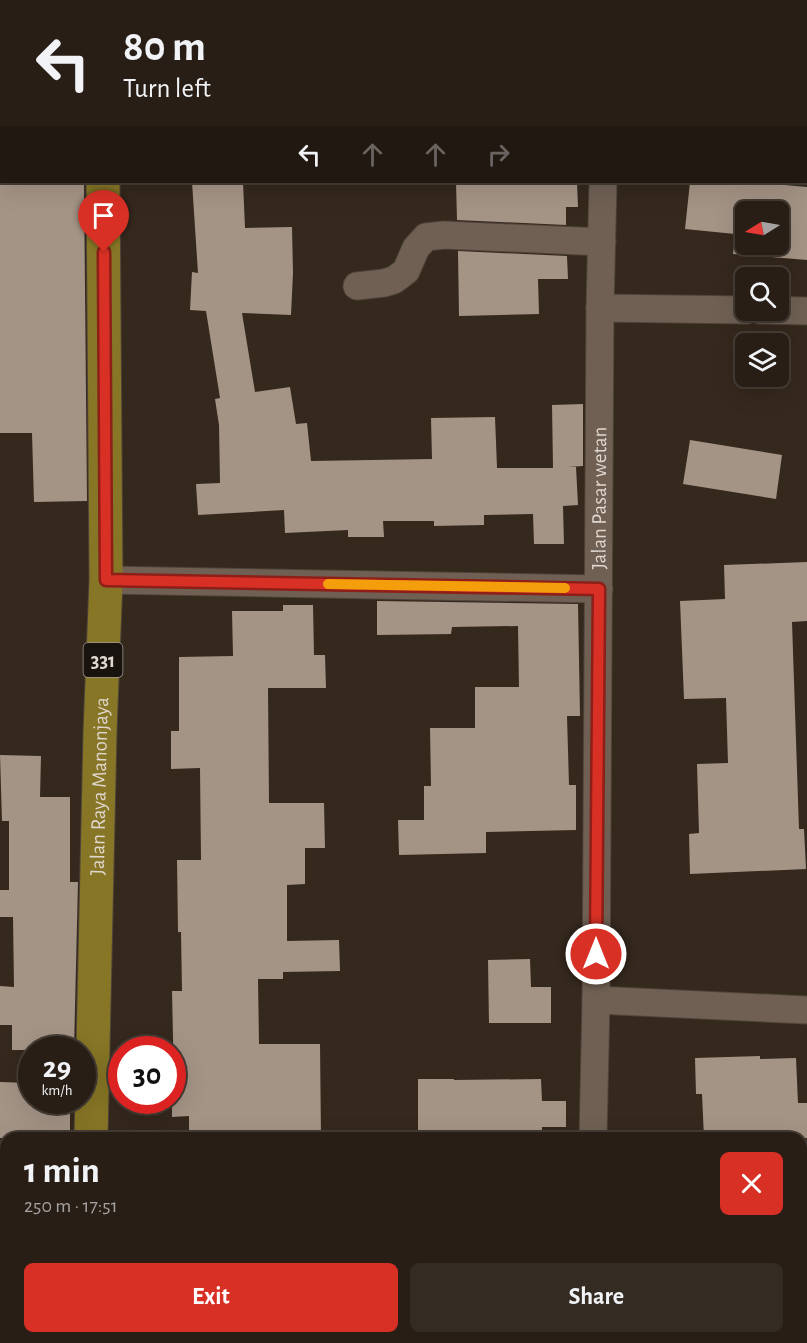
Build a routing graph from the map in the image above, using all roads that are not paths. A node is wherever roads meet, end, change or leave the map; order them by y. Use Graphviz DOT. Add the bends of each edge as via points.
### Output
graph roads {
  1 [pos="103,183"];
  2 [pos="603,183"];
  3 [pos="602,242"];
  4 [pos="357,286"];
  5 [pos="600,308"];
  6 [pos="735,310"];
  7 [pos="789,311"];
  8 [pos="807,311"];
  9 [pos="106,580"];
  10 [pos="599,589"];
  11 [pos="596,1000"];
  12 [pos="807,1010"];
  13 [pos="91,1132"];
  14 [pos="592,1132"];
  1 -- 9 [label="main road, Jalan Raya Manonjaya / 331"];
  2 -- 3 [label="street, Jalan Pasar wetan"];
  3 -- 4 [label="street" via="426,237 416,248 406,271 394,280"];
  3 -- 5 [label="street, Jalan Pasar wetan"];
  5 -- 6 [label="street"];
  5 -- 10 [label="street, Jalan Pasar wetan"];
  7 -- 8 [label="street"];
  9 -- 10 [label="street"];
  9 -- 13 [label="main road, Jalan Raya Manonjaya / 331"];
  10 -- 11 [label="street, Jalan Pasar wetan"];
  11 -- 12 [label="street"];
  11 -- 14 [label="street, Jalan Pasar wetan"];
}
